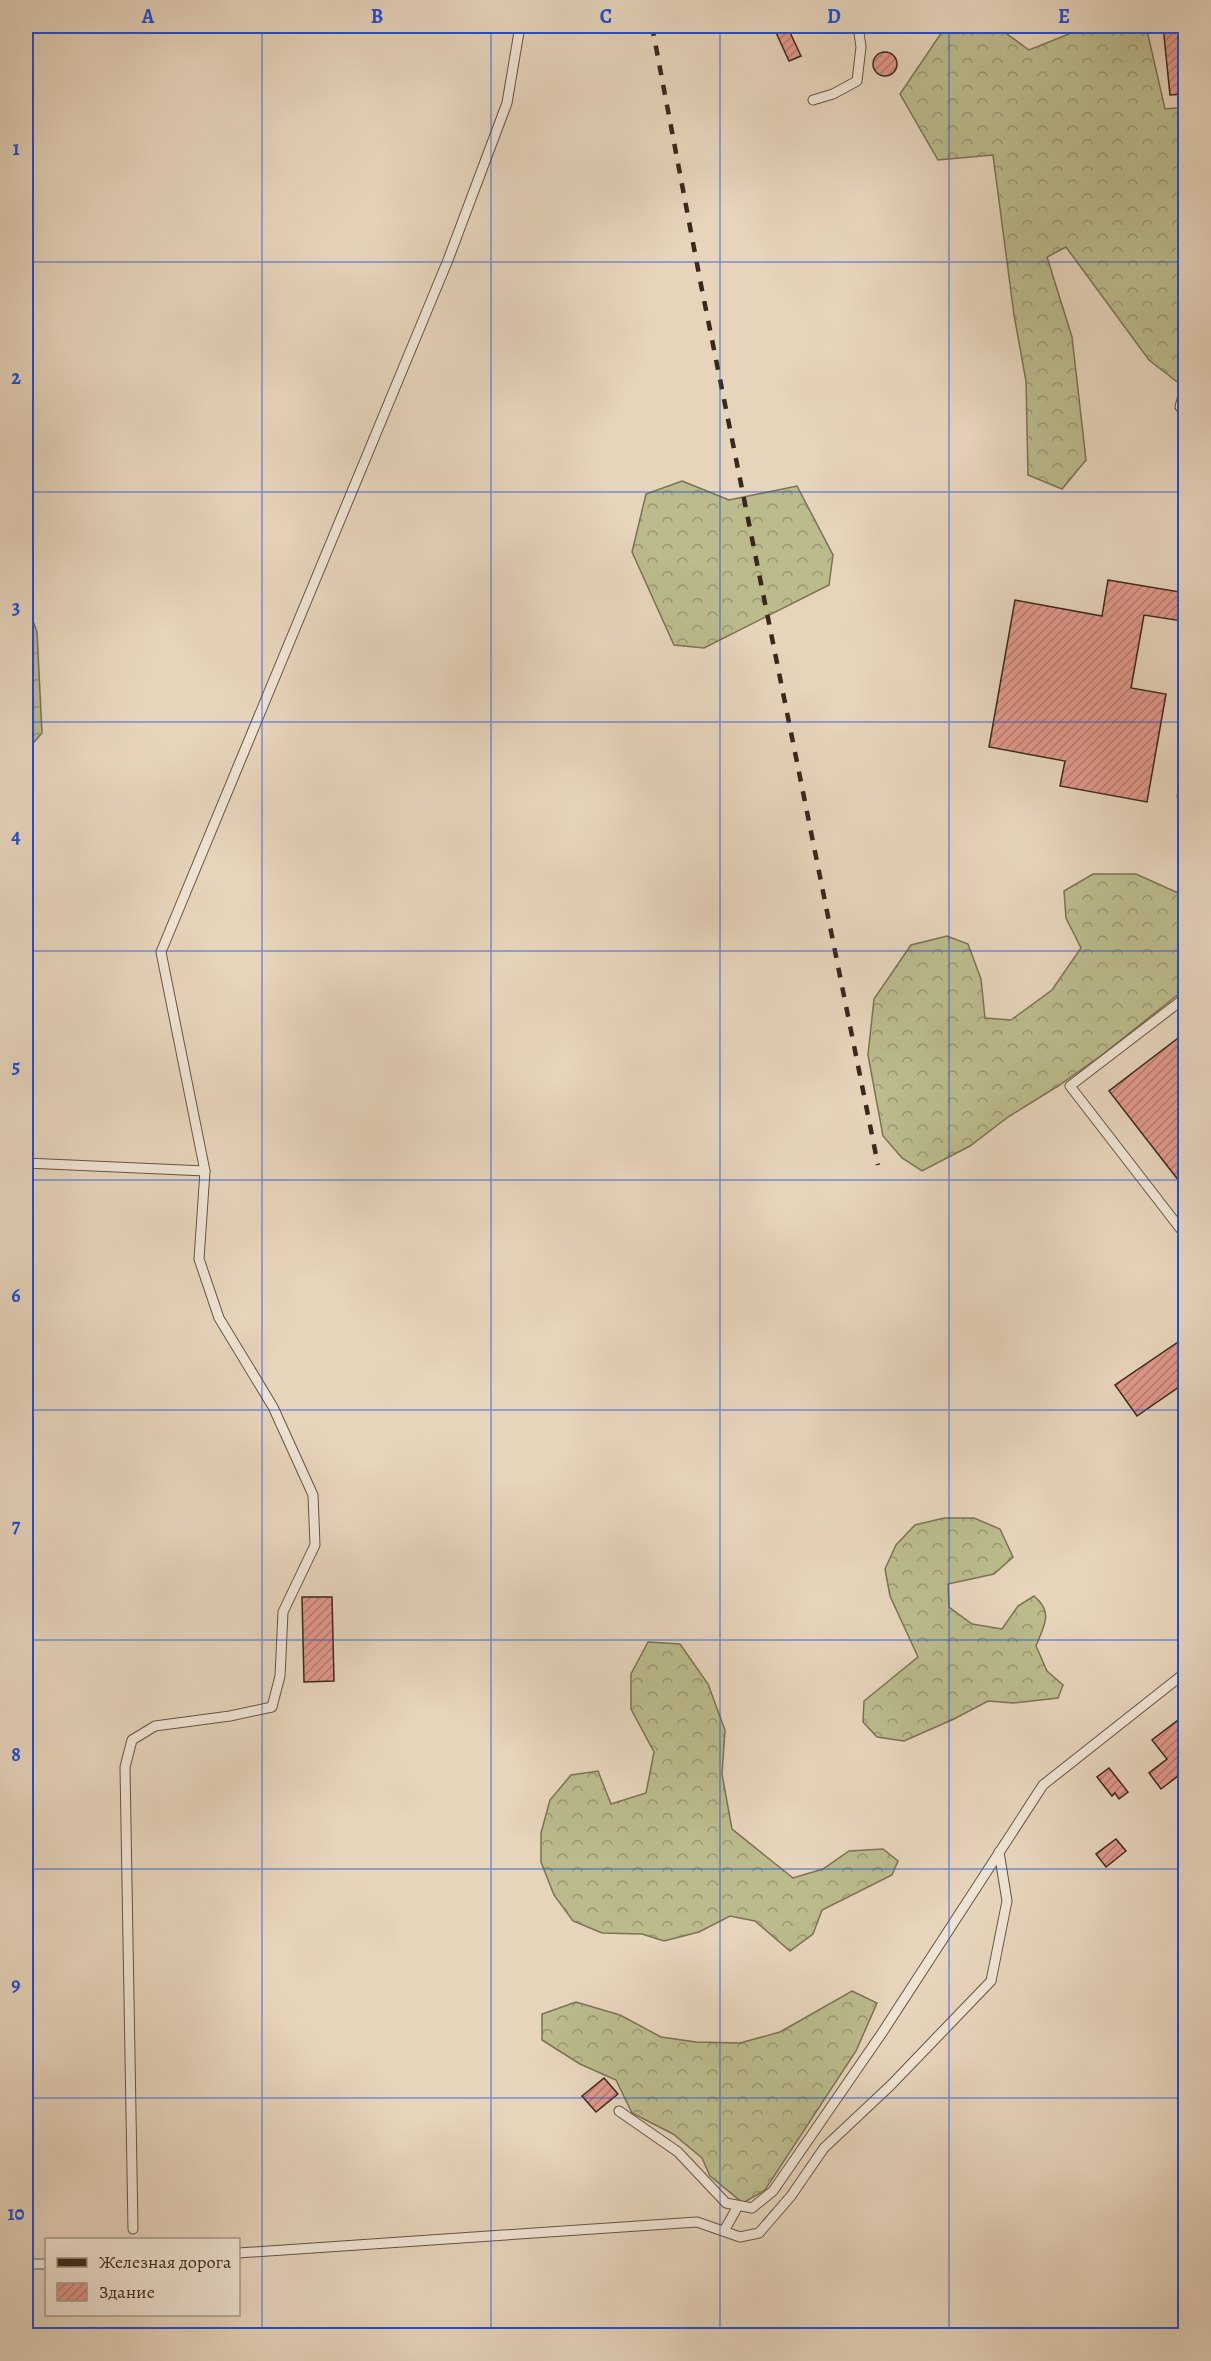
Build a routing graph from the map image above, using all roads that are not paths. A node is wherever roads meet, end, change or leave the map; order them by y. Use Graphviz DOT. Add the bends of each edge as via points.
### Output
graph roads {
  1 [pos="520,26"];
  2 [pos="858,26"];
  3 [pos="813,100"];
  4 [pos="1185,384"];
  5 [pos="1185,412"];
  6 [pos="1185,774"];
  7 [pos="1182,797"];
  8 [pos="1185,997"];
  9 [pos="26,1163"];
  10 [pos="205,1171"];
  11 [pos="1185,1236"];
  12 [pos="1185,1672"];
  13 [pos="999,1852"];
  14 [pos="619,2111"];
  15 [pos="738,2206"];
  16 [pos="133,2229"];
  17 [pos="724,2231"];
  18 [pos="240,2253"];
  19 [pos="26,2264"];
  20 [pos="45,2264"];
  1 -- 10 [label="lane" via="507,103 448,260 161,952"];
  2 -- 3 [label="lane" via="861,47 857,81"];
  4 -- 5 [label="lane" via="1180,407"];
  6 -- 7 [label="lane"];
  8 -- 11 [label="lane" via="1070,1086"];
  9 -- 10 [label="lane"];
  10 -- 16 [label="lane" via="199,1259 219,1318 273,1407 314,1495 315,1545 283,1612 280,1676 272,1707 155,1726 132,1740 125,1767"];
  12 -- 13 [label="lane" via="1043,1785"];
  13 -- 15 [label="lane" via="882,2033 773,2191 752,2208"];
  13 -- 17 [label="lane" via="1007,1901 991,1981 824,2148 759,2233 740,2237"];
  14 -- 15 [label="lane" via="678,2152 726,2203"];
  15 -- 17 [label="lane"];
  17 -- 18 [label="lane" via="697,2222"];
  19 -- 20 [label="lane"];
}
